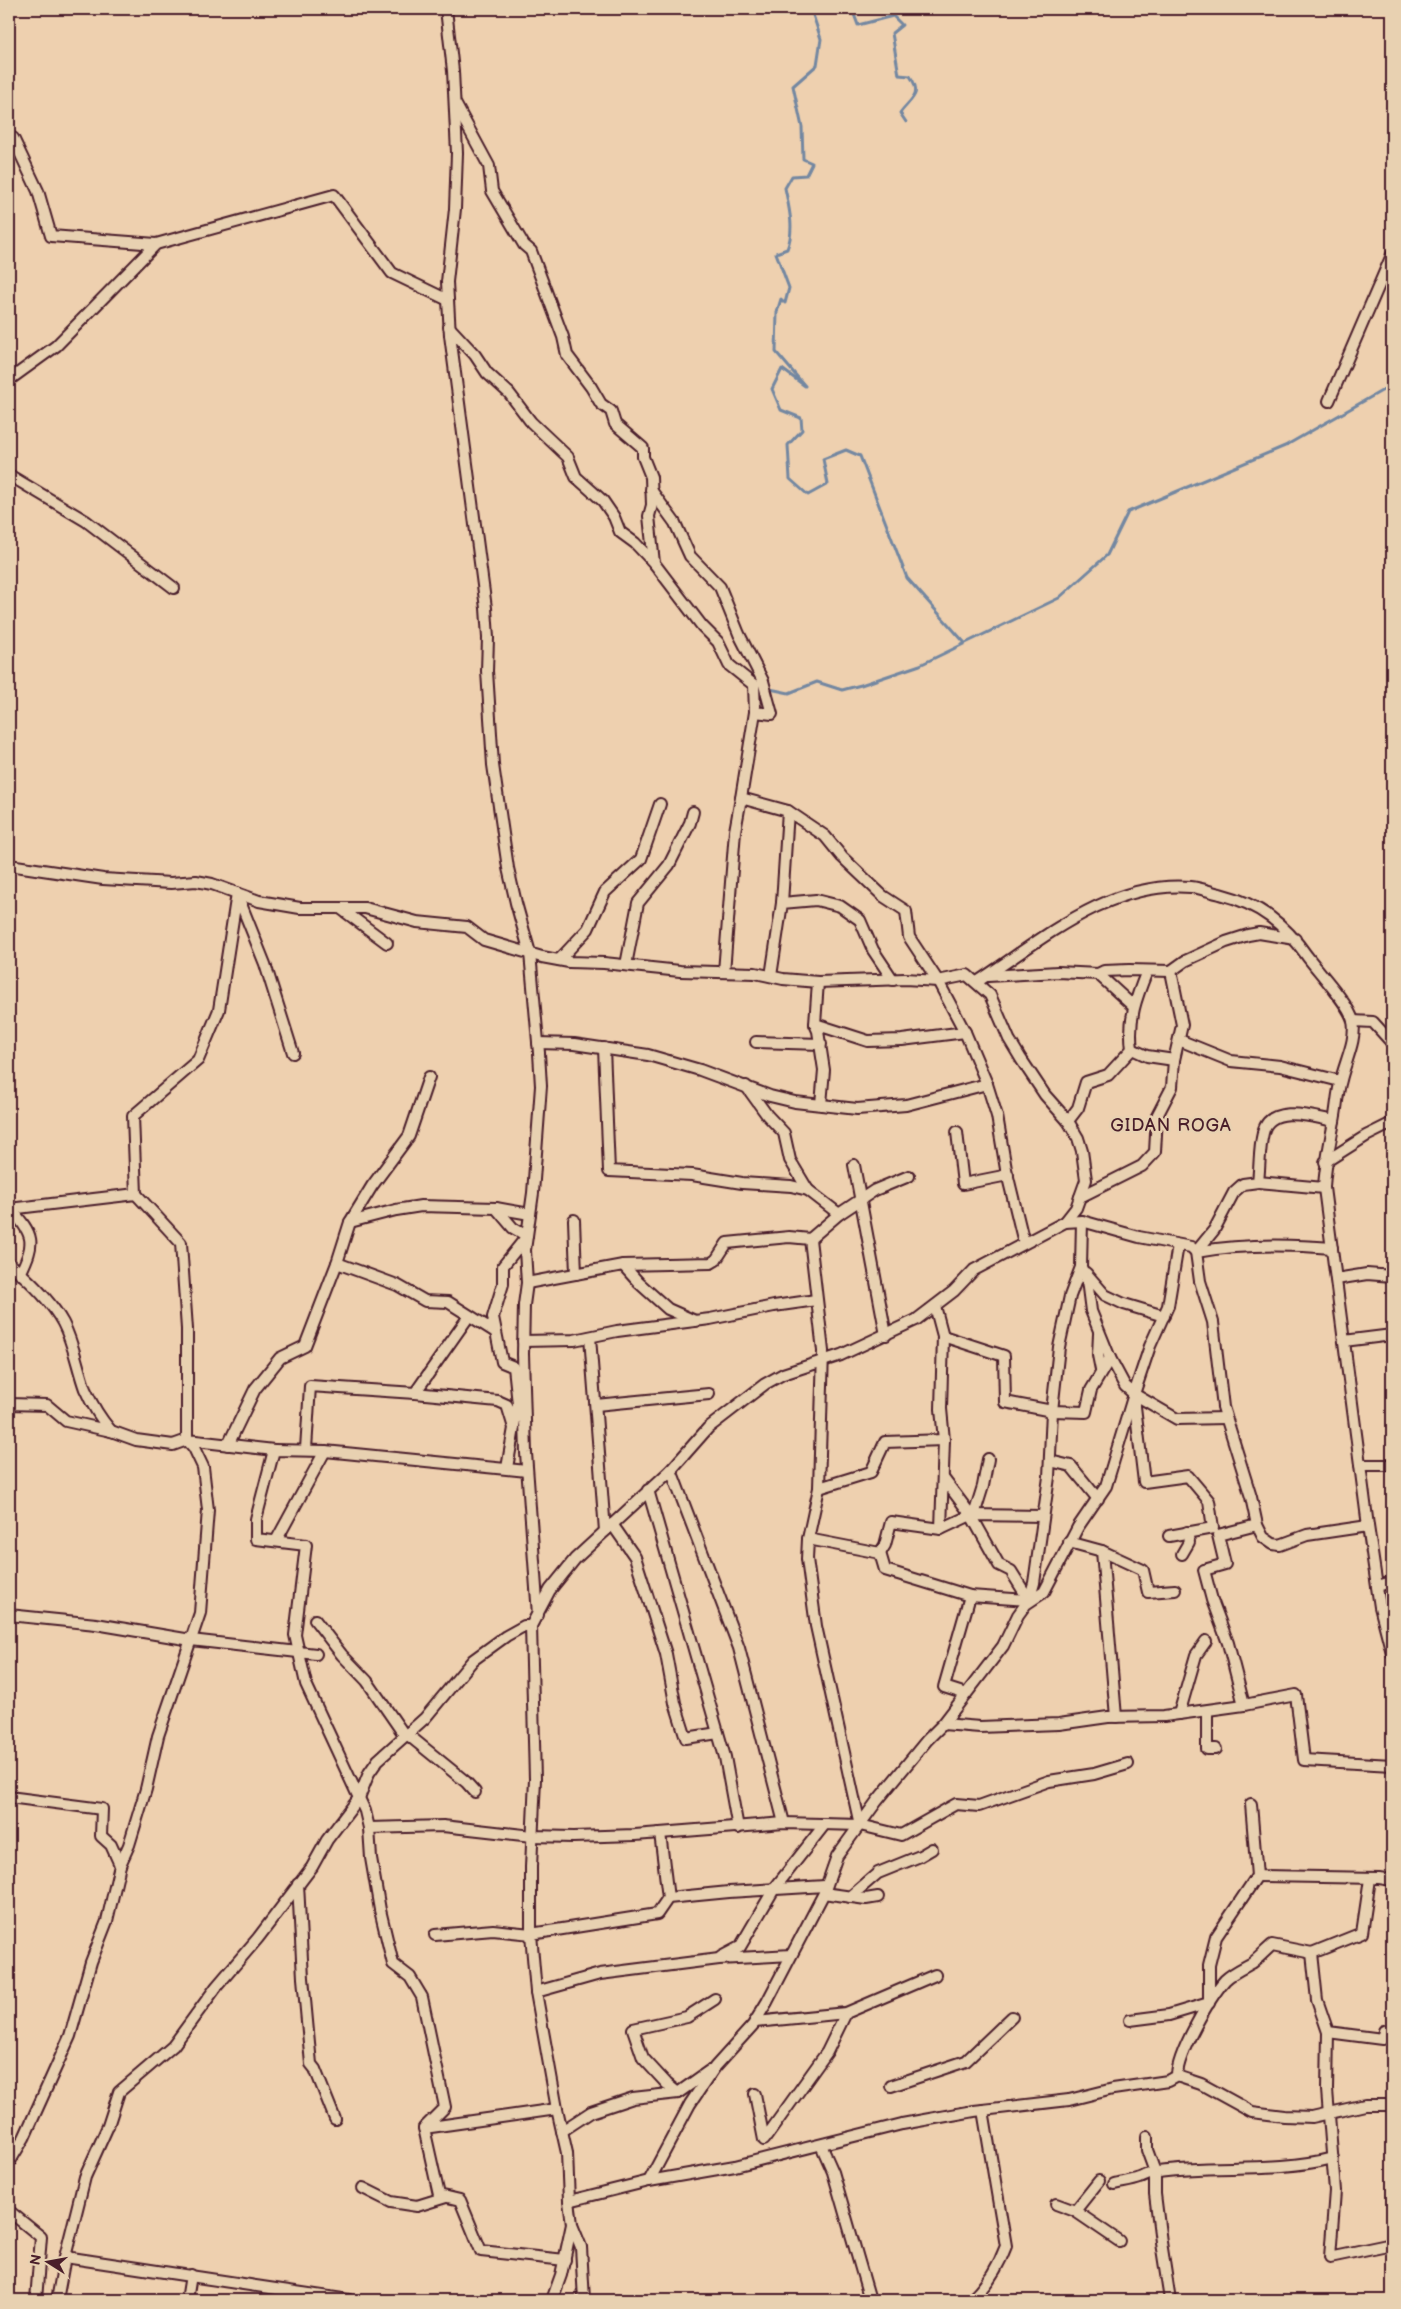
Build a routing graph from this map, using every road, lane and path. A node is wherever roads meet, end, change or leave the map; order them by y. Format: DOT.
graph roads {
  1 [pos="446,9"];
  2 [pos="454,102"];
  3 [pos="13,138"];
  4 [pos="156,244"];
  5 [pos="1392,255"];
  6 [pos="448,300"];
  7 [pos="449,327"];
  8 [pos="9,380"];
  9 [pos="1329,401"];
  10 [pos="9,475"];
  11 [pos="651,490"];
  12 [pos="654,564"];
  13 [pos="174,588"];
  14 [pos="755,712"];
  15 [pos="741,798"];
  16 [pos="660,804"];
  17 [pos="693,812"];
  18 [pos="788,812"];
  19 [pos="9,865"];
  20 [pos="237,894"];
  21 [pos="782,903"];
  22 [pos="340,908"];
  23 [pos="1296,939"];
  24 [pos="387,942"];
  25 [pos="530,953"];
  26 [pos="559,960"];
  27 [pos="626,965"];
  28 [pos="1147,971"];
  29 [pos="1171,971"];
  30 [pos="724,972"];
  31 [pos="1098,974"];
  32 [pos="771,976"];
  33 [pos="987,976"];
  34 [pos="893,980"];
  35 [pos="938,981"];
  36 [pos="818,982"];
  37 [pos="977,982"];
  38 [pos="1133,1006"];
  39 [pos="1353,1021"];
  40 [pos="814,1024"];
  41 [pos="964,1032"];
  42 [pos="1179,1040"];
  43 [pos="756,1042"];
  44 [pos="538,1043"];
  45 [pos="1392,1043"];
  46 [pos="821,1044"];
  47 [pos="604,1048"];
  48 [pos="1132,1049"];
  49 [pos="293,1053"];
  50 [pos="1174,1060"];
  51 [pos="430,1076"];
  52 [pos="1340,1080"];
  53 [pos="987,1084"];
  54 [pos="745,1085"];
  55 [pos="821,1104"];
  56 [pos="1068,1121"];
  57 [pos="1334,1121"];
  58 [pos="1392,1123"];
  59 [pos="956,1132"];
  60 [pos="1325,1162"];
  61 [pos="854,1165"];
  62 [pos="1008,1175"];
  63 [pos="909,1176"];
  64 [pos="1258,1182"];
  65 [pos="1324,1188"];
  66 [pos="808,1190"];
  67 [pos="136,1194"];
  68 [pos="1080,1197"];
  69 [pos="861,1200"];
  70 [pos="496,1208"];
  71 [pos="10,1209"];
  72 [pos="530,1214"];
  73 [pos="839,1214"];
  74 [pos="574,1220"];
  75 [pos="1082,1221"];
  76 [pos="350,1222"];
  77 [pos="1065,1222"];
  78 [pos="527,1236"];
  79 [pos="810,1239"];
  80 [pos="1024,1243"];
  81 [pos="1178,1245"];
  82 [pos="1332,1248"];
  83 [pos="1196,1252"];
  84 [pos="9,1263"];
  85 [pos="337,1263"];
  86 [pos="624,1265"];
  87 [pos="1081,1267"];
  88 [pos="20,1274"];
  89 [pos="576,1274"];
  90 [pos="1392,1276"];
  91 [pos="1336,1279"];
  92 [pos="527,1283"];
  93 [pos="816,1300"];
  94 [pos="935,1306"];
  95 [pos="469,1316"];
  96 [pos="1164,1316"];
  97 [pos="696,1321"];
  98 [pos="494,1331"];
  99 [pos="1098,1331"];
  100 [pos="886,1335"];
  101 [pos="1392,1335"];
  102 [pos="943,1336"];
  103 [pos="590,1337"];
  104 [pos="523,1341"];
  105 [pos="1344,1341"];
  106 [pos="1110,1358"];
  107 [pos="821,1363"];
  108 [pos="1101,1370"];
  109 [pos="416,1393"];
  110 [pos="709,1394"];
  111 [pos="1134,1394"];
  112 [pos="9,1404"];
  113 [pos="596,1406"];
  114 [pos="1052,1411"];
  115 [pos="1226,1418"];
  116 [pos="514,1428"];
  117 [pos="111,1431"];
  118 [pos="187,1440"];
  119 [pos="944,1440"];
  120 [pos="228,1446"];
  121 [pos="306,1449"];
  122 [pos="274,1450"];
  123 [pos="325,1451"];
  124 [pos="988,1458"];
  125 [pos="1050,1461"];
  126 [pos="1392,1464"];
  127 [pos="1360,1466"];
  128 [pos="507,1468"];
  129 [pos="671,1470"];
  130 [pos="527,1471"];
  131 [pos="943,1478"];
  132 [pos="819,1488"];
  133 [pos="648,1490"];
  134 [pos="1098,1499"];
  135 [pos="972,1515"];
  136 [pos="1043,1516"];
  137 [pos="1257,1525"];
  138 [pos="1368,1526"];
  139 [pos="609,1527"];
  140 [pos="941,1528"];
  141 [pos="1216,1531"];
  142 [pos="1187,1532"];
  143 [pos="1168,1536"];
  144 [pos="808,1539"];
  145 [pos="276,1541"];
  146 [pos="1069,1542"];
  147 [pos="1102,1551"];
  148 [pos="880,1553"];
  149 [pos="1182,1554"];
  150 [pos="1392,1582"];
  151 [pos="1377,1586"];
  152 [pos="1174,1590"];
  153 [pos="970,1596"];
  154 [pos="1029,1600"];
  155 [pos="9,1615"];
  156 [pos="538,1615"];
  157 [pos="315,1620"];
  158 [pos="531,1626"];
  159 [pos="191,1640"];
  160 [pos="1206,1641"];
  161 [pos="1390,1641"];
  162 [pos="1392,1653"];
  163 [pos="316,1654"];
  164 [pos="966,1694"];
  165 [pos="1244,1705"];
  166 [pos="1207,1711"];
  167 [pos="1179,1714"];
  168 [pos="1116,1717"];
  169 [pos="943,1724"];
  170 [pos="718,1733"];
  171 [pos="406,1735"];
  172 [pos="1216,1749"];
  173 [pos="1128,1764"];
  174 [pos="1392,1765"];
  175 [pos="475,1792"];
  176 [pos="9,1797"];
  177 [pos="359,1798"];
  178 [pos="1250,1804"];
  179 [pos="784,1823"];
  180 [pos="826,1824"];
  181 [pos="860,1825"];
  182 [pos="369,1828"];
  183 [pos="738,1828"];
  184 [pos="660,1833"];
  185 [pos="532,1836"];
  186 [pos="932,1849"];
  187 [pos="120,1865"];
  188 [pos="1257,1876"];
  189 [pos="1370,1879"];
  190 [pos="1392,1880"];
  191 [pos="298,1884"];
  192 [pos="774,1889"];
  193 [pos="824,1890"];
  194 [pos="850,1897"];
  195 [pos="878,1897"];
  196 [pos="668,1898"];
  197 [pos="531,1934"];
  198 [pos="435,1936"];
  199 [pos="1312,1953"];
  200 [pos="791,1955"];
  201 [pos="719,1959"];
  202 [pos="935,1975"];
  203 [pos="536,1992"];
  204 [pos="714,1999"];
  205 [pos="1209,2003"];
  206 [pos="846,2013"];
  207 [pos="1012,2017"];
  208 [pos="1130,2020"];
  209 [pos="755,2022"];
  210 [pos="1392,2030"];
  211 [pos="1328,2032"];
  212 [pos="715,2067"];
  213 [pos="1177,2076"];
  214 [pos="891,2086"];
  215 [pos="678,2092"];
  216 [pos="756,2094"];
  217 [pos="1392,2105"];
  218 [pos="556,2109"];
  219 [pos="983,2110"];
  220 [pos="1329,2114"];
  221 [pos="335,2119"];
  222 [pos="424,2128"];
  223 [pos="562,2131"];
  224 [pos="1147,2137"];
  225 [pos="821,2145"];
  226 [pos="1333,2158"];
  227 [pos="9,2163"];
  228 [pos="1155,2172"];
  229 [pos="648,2181"];
  230 [pos="1099,2181"];
  231 [pos="1114,2184"];
  232 [pos="363,2188"];
  233 [pos="447,2197"];
  234 [pos="569,2201"];
  235 [pos="1056,2204"];
  236 [pos="9,2211"];
  237 [pos="1075,2211"];
  238 [pos="572,2224"];
  239 [pos="1119,2241"];
  240 [pos="1392,2244"];
  241 [pos="65,2257"];
  242 [pos="565,2260"];
  243 [pos="191,2275"];
  244 [pos="36,2300"];
  245 [pos="57,2300"];
  246 [pos="187,2300"];
  247 [pos="350,2300"];
  248 [pos="552,2300"];
  249 [pos="584,2300"];
  250 [pos="870,2300"];
  251 [pos="971,2300"];
  252 [pos="1170,2300"];
  1 -- 2 [label="street"];
  2 -- 6 [label="street"];
  2 -- 11 [label="street"];
  3 -- 4 [label="street"];
  4 -- 6 [label="street"];
  4 -- 8 [label="street"];
  5 -- 9 [label="street"];
  6 -- 7 [label="street"];
  7 -- 12 [label="street"];
  7 -- 25 [label="street"];
  10 -- 13 [label="street"];
  11 -- 12 [label="street"];
  11 -- 14 [label="street"];
  12 -- 14 [label="street"];
  14 -- 15 [label="street"];
  15 -- 18 [label="street"];
  15 -- 30 [label="street"];
  16 -- 26 [label="street"];
  17 -- 27 [label="street"];
  18 -- 21 [label="street"];
  18 -- 35 [label="street"];
  19 -- 20 [label="street"];
  20 -- 22 [label="street"];
  20 -- 49 [label="street"];
  20 -- 67 [label="street"];
  21 -- 32 [label="street"];
  21 -- 34 [label="street"];
  22 -- 24 [label="street"];
  22 -- 25 [label="street"];
  23 -- 29 [label="street"];
  23 -- 33 [label="street"];
  23 -- 39 [label="street"];
  25 -- 26 [label="street"];
  25 -- 44 [label="street"];
  26 -- 27 [label="street"];
  27 -- 30 [label="street"];
  28 -- 29 [label="street"];
  28 -- 31 [label="street"];
  28 -- 38 [label="street"];
  29 -- 42 [label="street"];
  30 -- 32 [label="street"];
  31 -- 33 [label="street"];
  31 -- 38 [label="street"];
  32 -- 36 [label="street"];
  33 -- 37 [label="street"];
  34 -- 35 [label="street"];
  34 -- 36 [label="street"];
  35 -- 37 [label="street"];
  35 -- 41 [label="street"];
  36 -- 40 [label="street"];
  37 -- 56 [label="street"];
  38 -- 48 [label="street"];
  39 -- 45 [label="street"];
  39 -- 52 [label="street"];
  40 -- 41 [label="street"];
  40 -- 46 [label="street"];
  41 -- 53 [label="street"];
  42 -- 50 [label="street"];
  42 -- 52 [label="street"];
  43 -- 46 [label="street"];
  44 -- 47 [label="street"];
  44 -- 72 [label="street"];
  46 -- 55 [label="street"];
  47 -- 54 [label="street"];
  47 -- 66 [label="street"];
  48 -- 50 [label="street"];
  48 -- 56 [label="street"];
  50 -- 68 [label="street"];
  51 -- 76 [label="street"];
  52 -- 57 [label="street"];
  53 -- 55 [label="street"];
  53 -- 62 [label="street"];
  54 -- 55 [label="street"];
  54 -- 66 [label="street"];
  56 -- 68 [label="street"];
  57 -- 60 [label="street"];
  57 -- 64 [label="street"];
  58 -- 60 [label="street"];
  59 -- 62 [label="street"];
  60 -- 65 [label="street"];
  61 -- 69 [label="street"];
  62 -- 80 [label="street"];
  63 -- 69 [label="street"];
  64 -- 65 [label="street"];
  64 -- 83 [label="street"];
  65 -- 82 [label="street"];
  66 -- 73 [label="street"];
  67 -- 71 [label="street"];
  67 -- 118 [label="street"];
  68 -- 77 [label="street"];
  69 -- 73 [label="street"];
  69 -- 100 [label="street"];
  70 -- 72 [label="street"];
  70 -- 76 [label="street"];
  70 -- 78 [label="street"];
  71 -- 88 [label="street"];
  72 -- 78 [label="street"];
  73 -- 79 [label="street"];
  74 -- 89 [label="street"];
  75 -- 77 [label="street"];
  75 -- 81 [label="street"];
  75 -- 87 [label="street"];
  76 -- 85 [label="street"];
  77 -- 80 [label="street"];
  78 -- 92 [label="street"];
  78 -- 98 [label="street"];
  79 -- 86 [label="street"];
  79 -- 93 [label="street"];
  80 -- 94 [label="street"];
  81 -- 83 [label="street"];
  81 -- 96 [label="street"];
  82 -- 83 [label="street"];
  82 -- 91 [label="street"];
  83 -- 115 [label="street"];
  84 -- 88 [label="street"];
  85 -- 95 [label="street"];
  85 -- 120 [label="street"];
  86 -- 89 [label="street"];
  86 -- 97 [label="street"];
  87 -- 96 [label="street"];
  87 -- 99 [label="street"];
  87 -- 114 [label="street"];
  88 -- 117 [label="street"];
  89 -- 92 [label="street"];
  90 -- 91 [label="street"];
  91 -- 105 [label="street"];
  92 -- 104 [label="street"];
  93 -- 97 [label="street"];
  93 -- 107 [label="street"];
  94 -- 100 [label="street"];
  94 -- 102 [label="street"];
  95 -- 98 [label="street"];
  95 -- 109 [label="street"];
  96 -- 111 [label="street"];
  97 -- 103 [label="street"];
  98 -- 116 [label="street"];
  99 -- 106 [label="street"];
  99 -- 108 [label="street"];
  100 -- 107 [label="street"];
  101 -- 105 [label="street"];
  102 -- 114 [label="street"];
  102 -- 119 [label="street"];
  103 -- 104 [label="street"];
  103 -- 113 [label="street"];
  104 -- 130 [label="street"];
  105 -- 127 [label="street"];
  106 -- 108 [label="street"];
  106 -- 111 [label="street"];
  107 -- 129 [label="street"];
  107 -- 132 [label="street"];
  108 -- 114 [label="street"];
  109 -- 116 [label="street"];
  109 -- 121 [label="street"];
  110 -- 113 [label="street"];
  111 -- 115 [label="street"];
  111 -- 134 [label="street"];
  111 -- 141 [label="street"];
  112 -- 117 [label="street"];
  113 -- 139 [label="street"];
  114 -- 125 [label="street"];
  115 -- 137 [label="street"];
  116 -- 128 [label="street"];
  117 -- 118 [label="street"];
  118 -- 120 [label="street"];
  118 -- 159 [label="street"];
  119 -- 131 [label="street"];
  119 -- 132 [label="street"];
  120 -- 122 [label="street"];
  121 -- 122 [label="street"];
  121 -- 123 [label="street"];
  122 -- 145 [label="street"];
  123 -- 128 [label="street"];
  123 -- 145 [label="street"];
  124 -- 135 [label="street"];
  125 -- 134 [label="street"];
  125 -- 136 [label="street"];
  126 -- 127 [label="street"];
  127 -- 138 [label="street"];
  128 -- 130 [label="street"];
  129 -- 133 [label="street"];
  129 -- 179 [label="street"];
  130 -- 156 [label="street"];
  131 -- 135 [label="street"];
  131 -- 140 [label="street"];
  132 -- 144 [label="street"];
  133 -- 139 [label="street"];
  133 -- 170 [label="street"];
  134 -- 146 [label="street"];
  135 -- 136 [label="street"];
  135 -- 140 [label="street"];
  135 -- 154 [label="street"];
  136 -- 154 [label="street"];
  137 -- 138 [label="street"];
  137 -- 141 [label="street"];
  138 -- 151 [label="street"];
  139 -- 156 [label="street"];
  139 -- 170 [label="street"];
  140 -- 148 [label="street"];
  141 -- 142 [label="street"];
  141 -- 165 [label="street"];
  142 -- 143 [label="street"];
  142 -- 149 [label="street"];
  144 -- 148 [label="street"];
  144 -- 181 [label="street"];
  145 -- 177 [label="street"];
  146 -- 147 [label="street"];
  146 -- 154 [label="street"];
  147 -- 152 [label="street"];
  147 -- 168 [label="street"];
  148 -- 153 [label="street"];
  150 -- 151 [label="street"];
  151 -- 161 [label="street"];
  153 -- 154 [label="street"];
  153 -- 164 [label="street"];
  154 -- 164 [label="street"];
  155 -- 159 [label="street"];
  156 -- 158 [label="street"];
  157 -- 171 [label="street"];
  158 -- 171 [label="street"];
  158 -- 185 [label="street"];
  159 -- 163 [label="street"];
  159 -- 187 [label="street"];
  160 -- 167 [label="street"];
  161 -- 162 [label="street"];
  164 -- 169 [label="street"];
  165 -- 166 [label="street"];
  165 -- 174 [label="street"];
  166 -- 167 [label="street"];
  166 -- 172 [label="street"];
  167 -- 168 [label="street"];
  168 -- 169 [label="street"];
  169 -- 181 [label="street"];
  170 -- 183 [label="street"];
  171 -- 175 [label="street"];
  171 -- 177 [label="street"];
  173 -- 181 [label="street"];
  176 -- 187 [label="street"];
  177 -- 182 [label="street"];
  177 -- 191 [label="street"];
  178 -- 188 [label="street"];
  179 -- 180 [label="street"];
  179 -- 183 [label="street"];
  180 -- 181 [label="street"];
  180 -- 192 [label="street"];
  181 -- 193 [label="street"];
  182 -- 185 [label="street"];
  182 -- 222 [label="street"];
  183 -- 184 [label="street"];
  184 -- 185 [label="street"];
  184 -- 196 [label="street"];
  185 -- 197 [label="street"];
  186 -- 194 [label="street"];
  187 -- 227 [label="street"];
  188 -- 189 [label="street"];
  188 -- 205 [label="street"];
  189 -- 190 [label="street"];
  189 -- 199 [label="street"];
  191 -- 221 [label="street"];
  191 -- 241 [label="street"];
  192 -- 193 [label="street"];
  192 -- 196 [label="street"];
  192 -- 201 [label="street"];
  193 -- 194 [label="street"];
  193 -- 200 [label="street"];
  194 -- 195 [label="street"];
  196 -- 197 [label="street"];
  197 -- 198 [label="street"];
  197 -- 203 [label="street"];
  199 -- 205 [label="street"];
  199 -- 211 [label="street"];
  200 -- 201 [label="street"];
  200 -- 209 [label="street"];
  201 -- 203 [label="street"];
  202 -- 206 [label="street"];
  203 -- 218 [label="street"];
  204 -- 215 [label="street"];
  205 -- 208 [label="street"];
  205 -- 213 [label="street"];
  206 -- 209 [label="street"];
  206 -- 216 [label="street"];
  207 -- 214 [label="street"];
  209 -- 212 [label="street"];
  210 -- 211 [label="street"];
  211 -- 220 [label="street"];
  212 -- 215 [label="street"];
  212 -- 229 [label="street"];
  213 -- 219 [label="street"];
  213 -- 220 [label="street"];
  215 -- 223 [label="street"];
  217 -- 220 [label="street"];
  218 -- 222 [label="street"];
  218 -- 223 [label="street"];
  219 -- 225 [label="street"];
  219 -- 251 [label="street"];
  220 -- 226 [label="street"];
  222 -- 233 [label="street"];
  223 -- 234 [label="street"];
  224 -- 228 [label="street"];
  225 -- 229 [label="street"];
  225 -- 250 [label="street"];
  226 -- 228 [label="street"];
  226 -- 240 [label="street"];
  228 -- 231 [label="street"];
  228 -- 252 [label="street"];
  229 -- 234 [label="street"];
  230 -- 237 [label="street"];
  232 -- 233 [label="street"];
  233 -- 242 [label="street"];
  234 -- 238 [label="street"];
  235 -- 237 [label="street"];
  236 -- 244 [label="street"];
  237 -- 239 [label="street"];
  238 -- 242 [label="street"];
  238 -- 249 [label="street"];
  241 -- 243 [label="street"];
  241 -- 245 [label="street"];
  242 -- 248 [label="street"];
  243 -- 246 [label="street"];
  243 -- 247 [label="street"];
}
